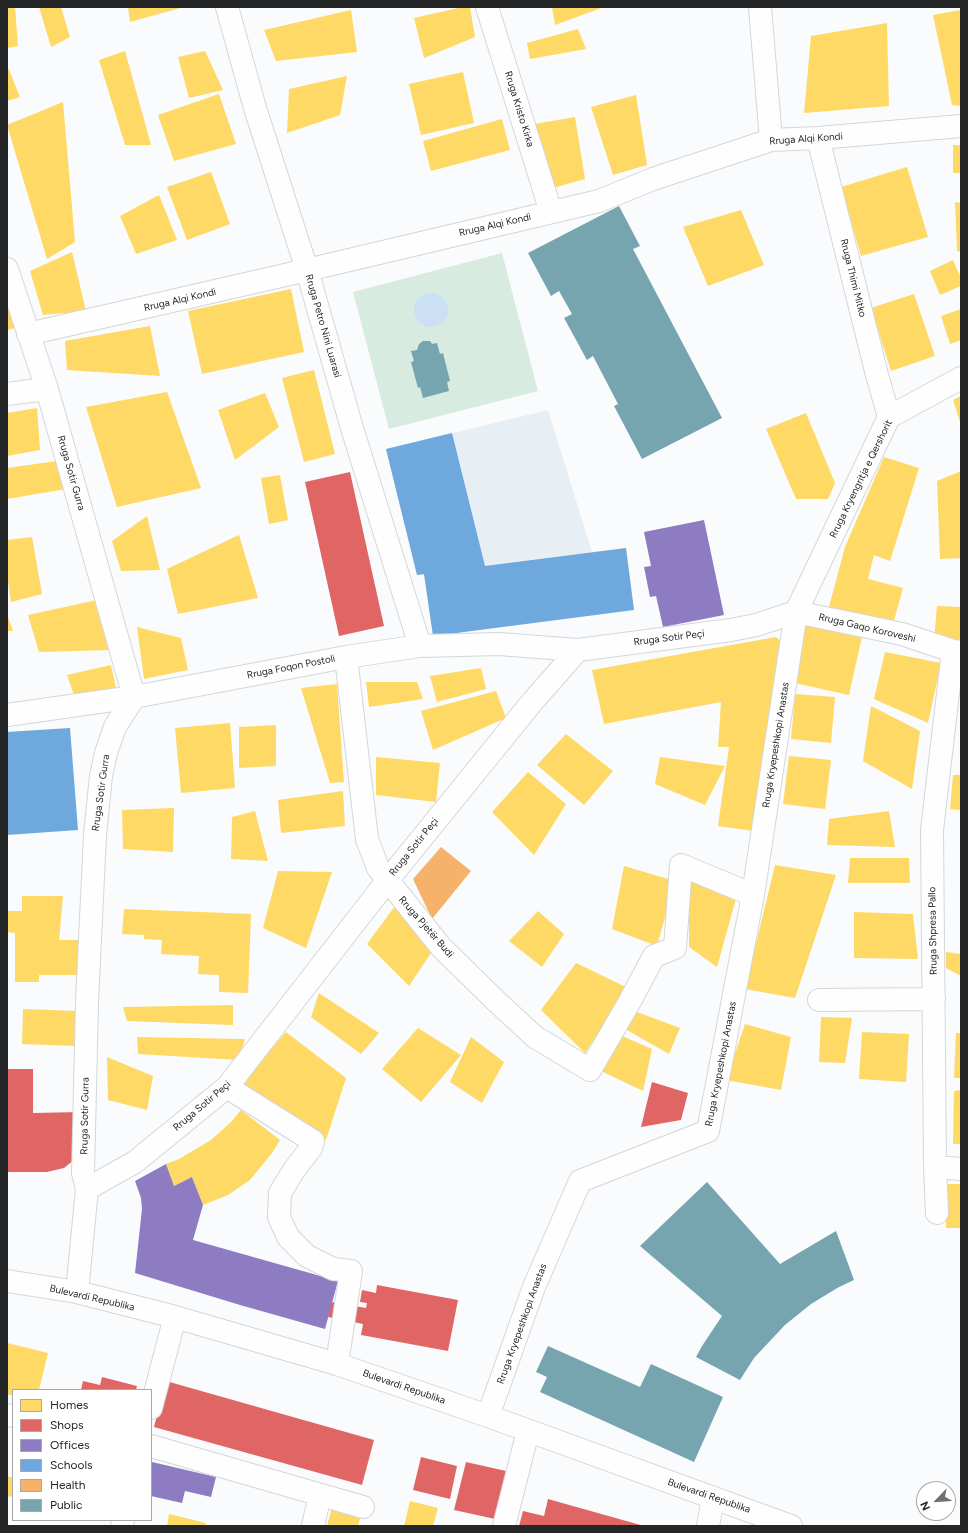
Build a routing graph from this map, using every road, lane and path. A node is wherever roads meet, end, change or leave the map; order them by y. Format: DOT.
graph roads {
  1 [pos="227,7"];
  2 [pos="487,7"];
  3 [pos="760,7"];
  4 [pos="961,126"];
  5 [pos="818,138"];
  6 [pos="771,140"];
  7 [pos="551,212"];
  8 [pos="7,269"];
  9 [pos="307,270"];
  10 [pos="28,334"];
  11 [pos="961,378"];
  12 [pos="47,389"];
  13 [pos="7,394"];
  14 [pos="889,417"];
  15 [pos="796,612"];
  16 [pos="420,646"];
  17 [pos="578,650"];
  18 [pos="957,651"];
  19 [pos="346,657"];
  20 [pos="134,697"];
  21 [pos="7,715"];
  22 [pos="387,881"];
  23 [pos="753,895"];
  24 [pos="819,1000"];
  25 [pos="934,1000"];
  26 [pos="227,1087"];
  27 [pos="935,1167"];
  28 [pos="961,1169"];
  29 [pos="87,1189"];
  30 [pos="937,1213"];
  31 [pos="7,1281"];
  32 [pos="77,1292"];
  33 [pos="175,1318"];
  34 [pos="337,1364"];
  35 [pos="152,1404"];
  36 [pos="488,1416"];
  37 [pos="528,1430"];
  38 [pos="152,1446"];
  39 [pos="320,1495"];
  40 [pos="713,1498"];
  41 [pos="363,1507"];
  42 [pos="313,1526"];
  43 [pos="504,1526"];
  44 [pos="708,1526"];
  45 [pos="791,1526"];
  1 -- 9 [label="street, Rruga Petro Nini Luarasi"];
  2 -- 7 [label="street, Rruga Kristo Kirka"];
  3 -- 6 [label="street"];
  4 -- 5 [label="street, Rruga Alqi Kondi"];
  5 -- 6 [label="street, Rruga Alqi Kondi"];
  5 -- 14 [label="street, Rruga Thimi Mitko"];
  6 -- 7 [label="street, Rruga Alqi Kondi"];
  7 -- 9 [label="street, Rruga Alqi Kondi"];
  8 -- 10 [label="street, Rruga Sotir Gurra"];
  9 -- 10 [label="street, Rruga Alqi Kondi"];
  9 -- 16 [label="street, Rruga Petro Nini Luarasi"];
  10 -- 12 [label="street, Rruga Sotir Gurra"];
  11 -- 14 [label="street, Rruga Kryengritja e Qershorit"];
  12 -- 13 [label="street"];
  12 -- 20 [label="street, Rruga Sotir Gurra"];
  14 -- 15 [label="street, Rruga Kryengritja e Qershorit"];
  15 -- 17 [label="street, Rruga Sotir Peçi"];
  15 -- 18 [label="street, Rruga Gaqo Koroveshi"];
  15 -- 23 [label="street, Rruga Kryepeshkopi Anastas"];
  16 -- 17 [label="street, Rruga Foqon Postoli"];
  16 -- 19 [label="street, Rruga Foqon Postoli"];
  17 -- 22 [label="street, Rruga Sotir Peçi"];
  18 -- 25 [label="street, Rruga Shpresa Pallo"];
  19 -- 20 [label="street, Rruga Foqon Postoli"];
  19 -- 22 [label="street, Rruga Pjetër Budi"];
  20 -- 21 [label="street, Rruga Foqon Postoli"];
  20 -- 29 [label="street, Rruga Sotir Gurra"];
  22 -- 23 [label="street, Rruga Pjetër Budi"];
  22 -- 26 [label="street, Rruga Sotir Peçi"];
  23 -- 36 [label="street, Rruga Kryepeshkopi Anastas"];
  24 -- 25 [label="street"];
  25 -- 27 [label="street, Rruga Shpresa Pallo"];
  26 -- 29 [label="street, Rruga Sotir Peçi"];
  26 -- 34 [label="street"];
  27 -- 28 [label="street"];
  27 -- 30 [label="street, Rruga Shpresa Pallo"];
  29 -- 32 [label="street, Rruga Sotir Gurra"];
  31 -- 32 [label="street, Bulevardi Republika"];
  32 -- 33 [label="street, Bulevardi Republika"];
  33 -- 34 [label="street, Bulevardi Republika"];
  33 -- 35 [label="street"];
  34 -- 36 [label="street, Bulevardi Republika"];
  36 -- 37 [label="street, Bulevardi Republika"];
  37 -- 40 [label="street, Bulevardi Republika"];
  37 -- 43 [label="street"];
  38 -- 39 [label="street"];
  39 -- 41 [label="street"];
  39 -- 42 [label="street"];
  40 -- 44 [label="street"];
  40 -- 45 [label="street, Bulevardi Republika"];
}
